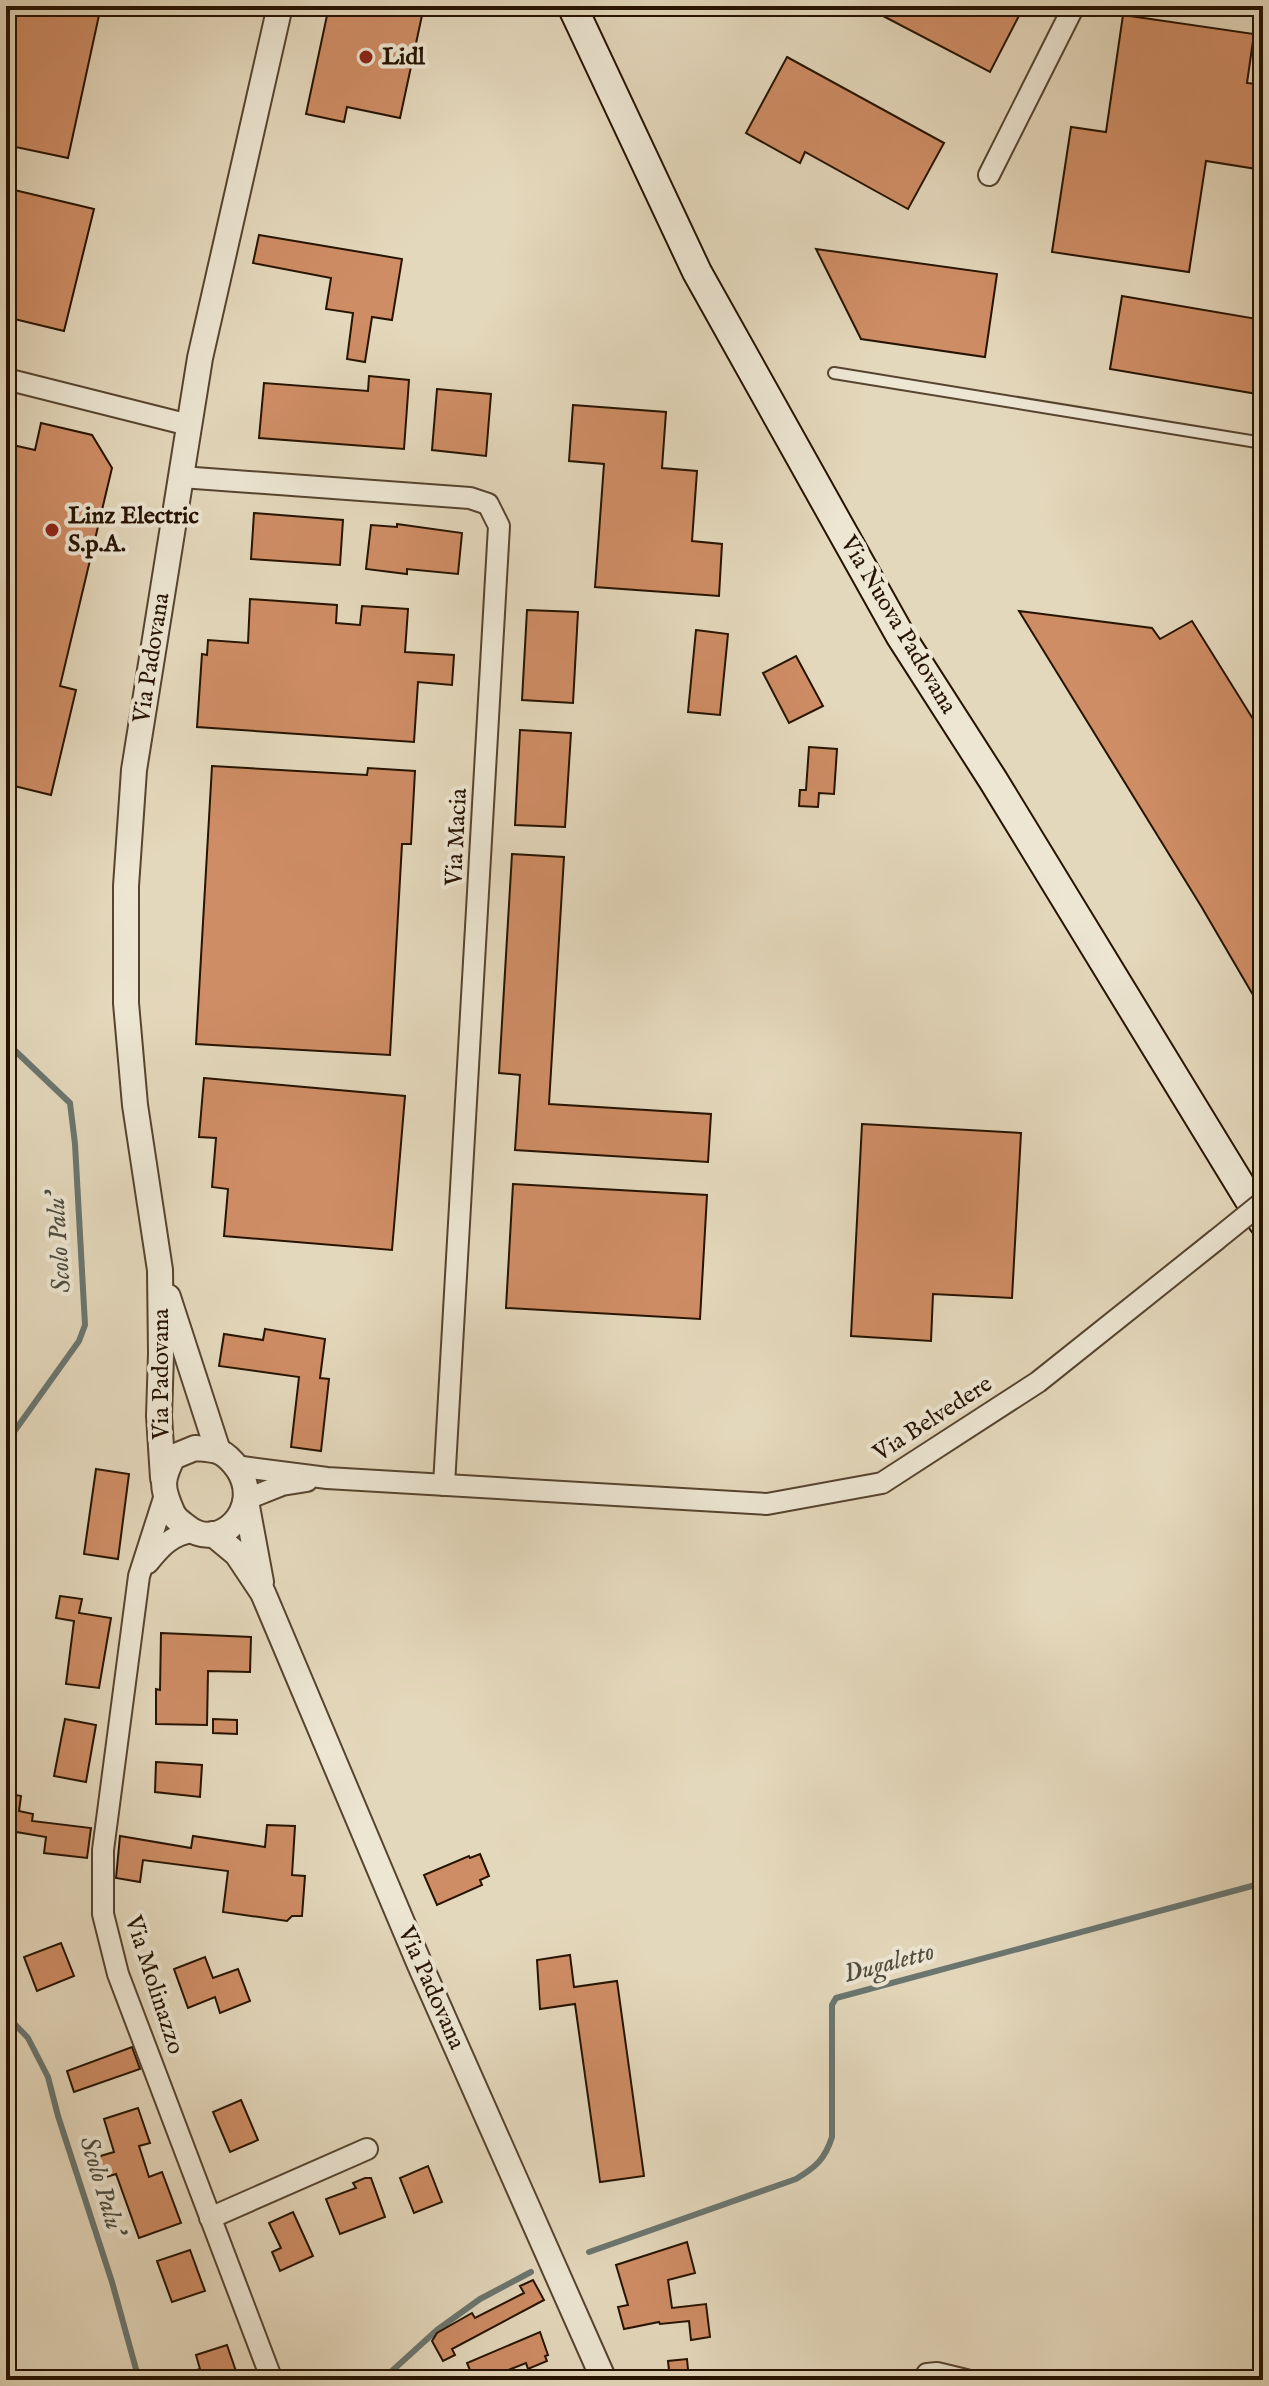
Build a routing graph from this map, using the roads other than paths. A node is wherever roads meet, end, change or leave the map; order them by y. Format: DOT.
graph roads {
  1 [pos="280,6"];
  2 [pos="572,6"];
  3 [pos="1074,6"];
  4 [pos="989,175"];
  5 [pos="834,373"];
  6 [pos="6,379"];
  7 [pos="189,425"];
  8 [pos="1263,443"];
  9 [pos="181,477"];
  10 [pos="1263,1202"];
  11 [pos="1263,1222"];
  12 [pos="160,1270"];
  13 [pos="227,1459"];
  14 [pos="327,1478"];
  15 [pos="444,1485"];
  16 [pos="164,1486"];
  17 [pos="247,1500"];
  18 [pos="203,1533"];
  19 [pos="139,1576"];
  20 [pos="263,1593"];
  21 [pos="367,2149"];
  22 [pos="210,2218"];
  23 [pos="272,2380"];
  24 [pos="604,2380"];
  25 [pos="923,2380"];
  26 [pos="966,2380"];
  1 -- 7 [label="street, Via Padovana"];
  2 -- 11 [label="main road, Via Nuova Padovana"];
  3 -- 4 [label="street"];
  5 -- 8 [label="lane"];
  6 -- 7 [label="street"];
  7 -- 9 [label="street, Via Padovana"];
  9 -- 12 [label="street, Via Padovana"];
  9 -- 15 [label="street, Via Macia"];
  10 -- 15 [label="street, Via Belvedere, bridge"];
  12 -- 13 [label="street, Via Padovana"];
  12 -- 16 [label="street, Via Padovana"];
  13 -- 14 [label="street, Via Belvedere"];
  13 -- 16 [label="street, Via Padovana"];
  13 -- 17 [label="street, Via Padovana"];
  14 -- 15 [label="street, Via Belvedere"];
  14 -- 17 [label="street, Via Belvedere"];
  16 -- 18 [label="street, Via Padovana"];
  16 -- 19 [label="street, Via Molinazzo"];
  17 -- 18 [label="street"];
  17 -- 20 [label="street, Via Padovana"];
  18 -- 19 [label="street"];
  18 -- 20 [label="street, Via Padovana"];
  19 -- 22 [label="street, Via Molinazzo"];
  20 -- 24 [label="street, Via Padovana"];
  21 -- 22 [label="street"];
  22 -- 23 [label="street, Via Molinazzo"];
  25 -- 26 [label="street"];
}
